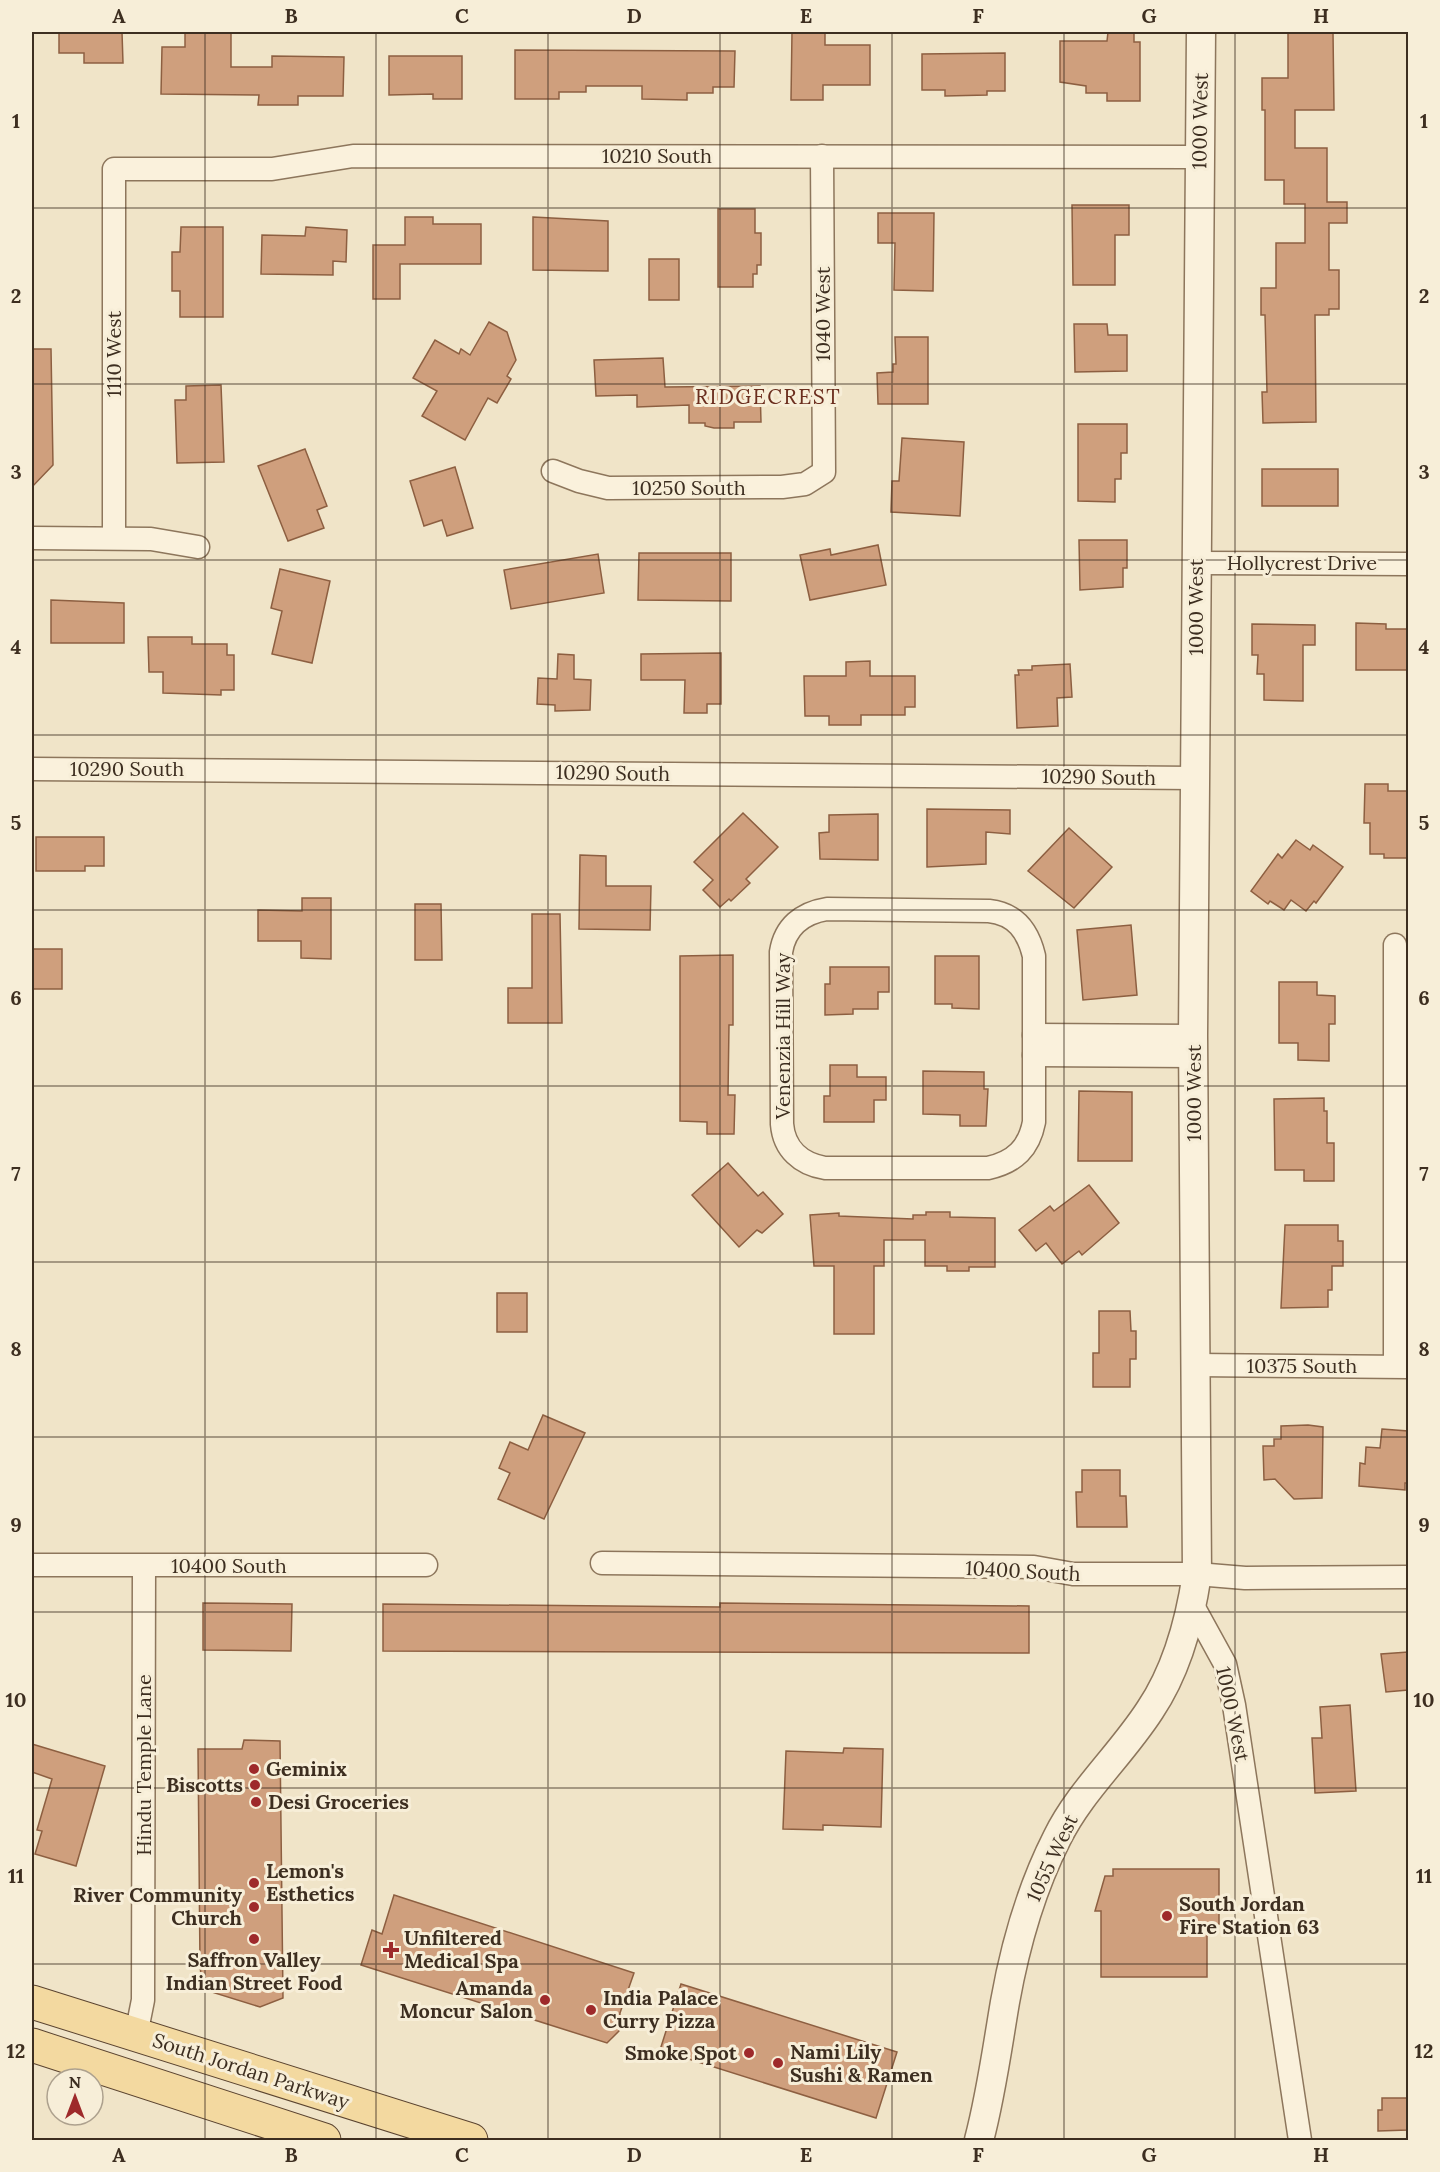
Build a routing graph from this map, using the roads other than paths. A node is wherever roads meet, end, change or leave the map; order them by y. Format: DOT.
graph roads {
  1 [pos="1201,32"];
  2 [pos="822,156"];
  3 [pos="1200,157"];
  4 [pos="114,169"];
  5 [pos="553,471"];
  6 [pos="824,472"];
  7 [pos="32,538"];
  8 [pos="114,538"];
  9 [pos="198,547"];
  10 [pos="1196,563"];
  11 [pos="1408,564"];
  12 [pos="32,769"];
  13 [pos="1195,778"];
  14 [pos="1395,945"];
  15 [pos="1034,1045"];
  16 [pos="1193,1046"];
  17 [pos="1196,1365"];
  18 [pos="1402,1367"];
  19 [pos="602,1563"];
  20 [pos="32,1565"];
  21 [pos="426,1565"];
  22 [pos="144,1567"];
  23 [pos="1197,1574"];
  24 [pos="1408,1577"];
  25 [pos="1192,1604"];
  26 [pos="32,2002"];
  27 [pos="136,2035"];
  28 [pos="32,2045"];
  29 [pos="396,2129"];
  30 [pos="324,2140"];
  31 [pos="471,2140"];
  32 [pos="979,2140"];
  33 [pos="1300,2140"];
  1 -- 3 [label="street, 1000 West"];
  2 -- 3 [label="street, 10210 South"];
  2 -- 4 [label="street, 10210 South"];
  2 -- 6 [label="street, 1040 West"];
  3 -- 10 [label="street, 1000 West"];
  4 -- 8 [label="street, 1110 West"];
  5 -- 6 [label="street, 10250 South"];
  7 -- 8 [label="street"];
  8 -- 9 [label="street"];
  10 -- 11 [label="street, Hollycrest Drive"];
  10 -- 13 [label="street, 1000 West"];
  12 -- 13 [label="street, 10290 South"];
  13 -- 16 [label="street, 1000 West"];
  14 -- 18 [label="street"];
  15 -- 15 [label="street, Venenzia Hill Way"];
  15 -- 16 [label="street"];
  16 -- 17 [label="street, 1000 West"];
  17 -- 18 [label="street, 10375 South"];
  17 -- 23 [label="street, 1000 West"];
  19 -- 23 [label="street, 10400 South"];
  20 -- 22 [label="street, 10400 South"];
  21 -- 22 [label="street, 10400 South"];
  22 -- 27 [label="street, Hindu Temple Lane"];
  23 -- 24 [label="street, 10400 South"];
  23 -- 25 [label="street, 1000 West"];
  25 -- 32 [label="street, 1055 West"];
  25 -- 33 [label="street, 1000 West"];
  26 -- 27 [label="main road, South Jordan Parkway"];
  27 -- 29 [label="main road, South Jordan Parkway"];
  28 -- 30 [label="main road"];
  29 -- 31 [label="main road, South Jordan Parkway"];
}
